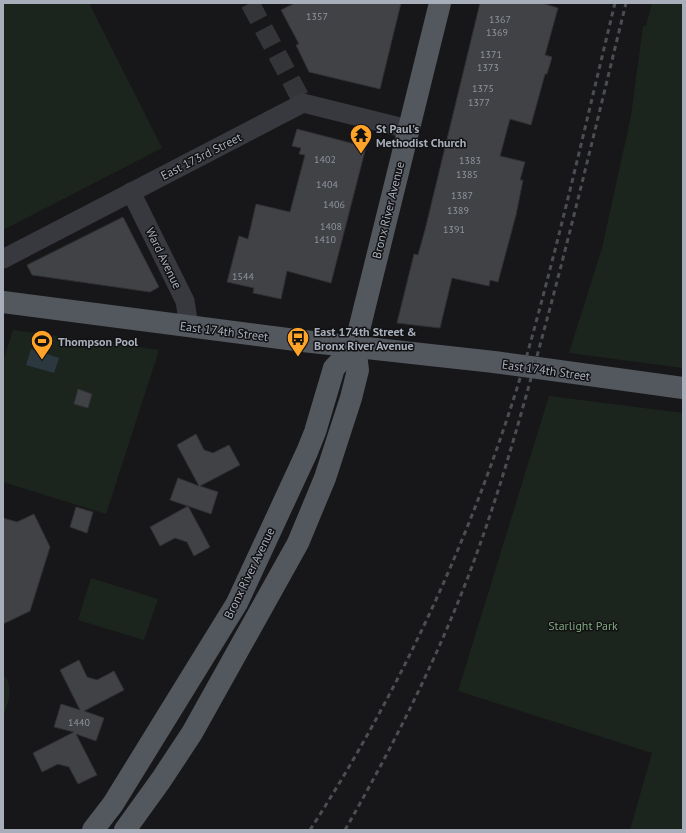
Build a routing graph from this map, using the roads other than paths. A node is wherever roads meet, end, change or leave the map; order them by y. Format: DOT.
graph roads {
  1 [pos="440,3"];
  2 [pos="408,129"];
  3 [pos="132,192"];
  4 [pos="3,259"];
  5 [pos="3,302"];
  6 [pos="189,326"];
  7 [pos="354,346"];
  8 [pos="683,388"];
  9 [pos="93,830"];
  10 [pos="125,830"];
  1 -- 2 [label="main road, Bronx River Avenue"];
  2 -- 3 [label="street, East 173rd Street"];
  2 -- 7 [label="main road, Bronx River Avenue"];
  3 -- 4 [label="street, East 173rd Street"];
  3 -- 6 [label="street, Ward Avenue"];
  5 -- 6 [label="main road, East 174th Street"];
  6 -- 7 [label="main road, East 174th Street"];
  7 -- 8 [label="main road, East 174th Street"];
  7 -- 9 [label="main road, Bronx River Avenue"];
  7 -- 10 [label="main road, Bronx River Avenue"];
}
